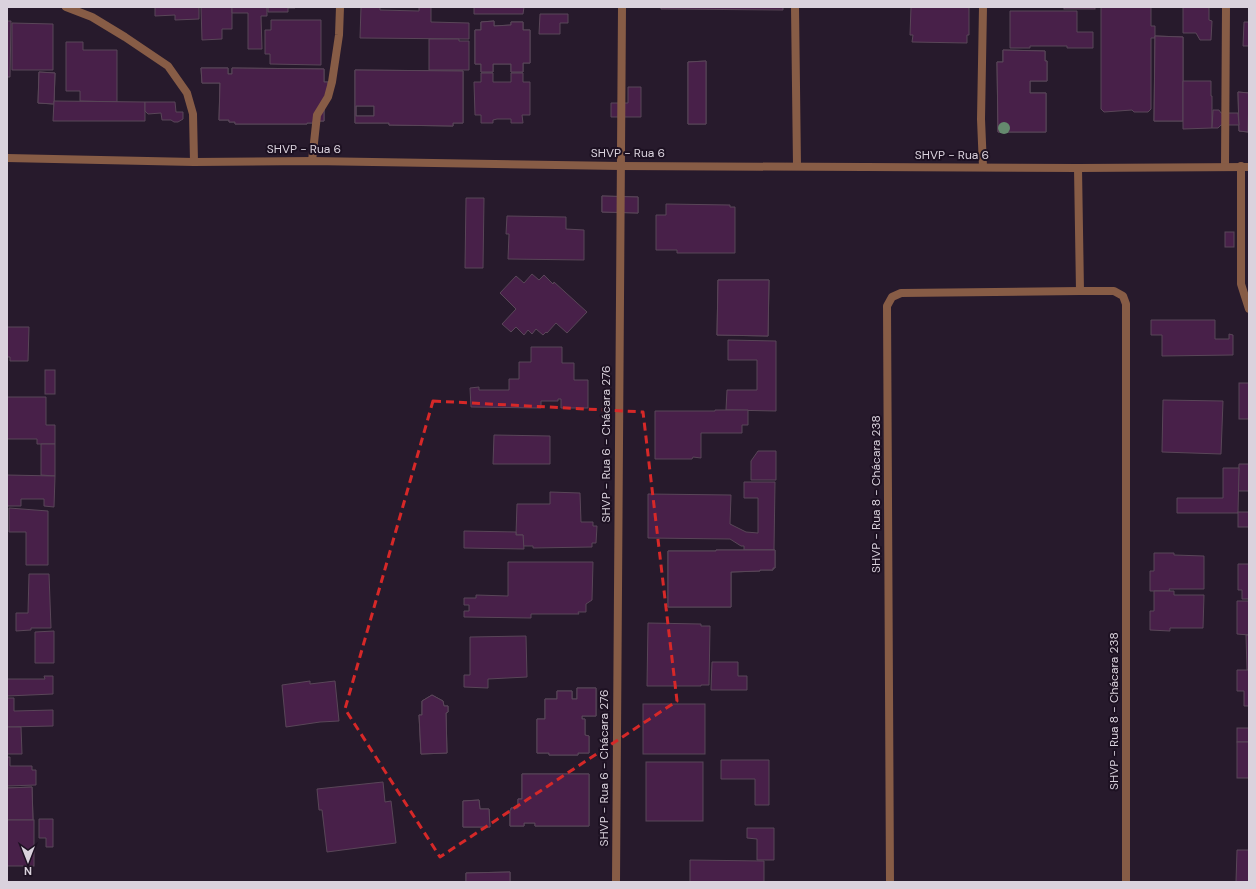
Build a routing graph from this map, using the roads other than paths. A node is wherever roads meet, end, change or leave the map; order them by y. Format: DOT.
graph roads {
  1 [pos="66,7"];
  2 [pos="340,7"];
  3 [pos="622,7"];
  4 [pos="795,7"];
  5 [pos="983,7"];
  6 [pos="1226,7"];
  7 [pos="7,158"];
  8 [pos="312,161"];
  9 [pos="194,162"];
  10 [pos="620,166"];
  11 [pos="797,166"];
  12 [pos="1225,166"];
  13 [pos="983,167"];
  14 [pos="1245,167"];
  15 [pos="1078,168"];
  16 [pos="1080,290"];
  17 [pos="1249,309"];
  18 [pos="616,882"];
  19 [pos="890,882"];
  20 [pos="1126,882"];
  1 -- 9 [label="street"];
  2 -- 8 [label="street"];
  3 -- 10 [label="street, SHVP - Rua 6 - Chácara 276"];
  4 -- 11 [label="street"];
  5 -- 13 [label="street"];
  6 -- 12 [label="street"];
  7 -- 9 [label="street, SHVP - Rua 6"];
  8 -- 9 [label="street, SHVP - Rua 6"];
  8 -- 10 [label="street, SHVP - Rua 6"];
  10 -- 11 [label="street, SHVP - Rua 6"];
  10 -- 18 [label="street, SHVP - Rua 6 - Chácara 276"];
  11 -- 13 [label="street, SHVP - Rua 6"];
  12 -- 14 [label="street, SHVP - Rua 6"];
  12 -- 15 [label="street, SHVP - Rua 6"];
  13 -- 15 [label="street, SHVP - Rua 6"];
  14 -- 17 [label="street"];
  15 -- 16 [label="street"];
  16 -- 19 [label="street, SHVP - Rua 8 - Chácara 238"];
  16 -- 20 [label="street, SHVP - Rua 8 - Chácara 238"];
}
